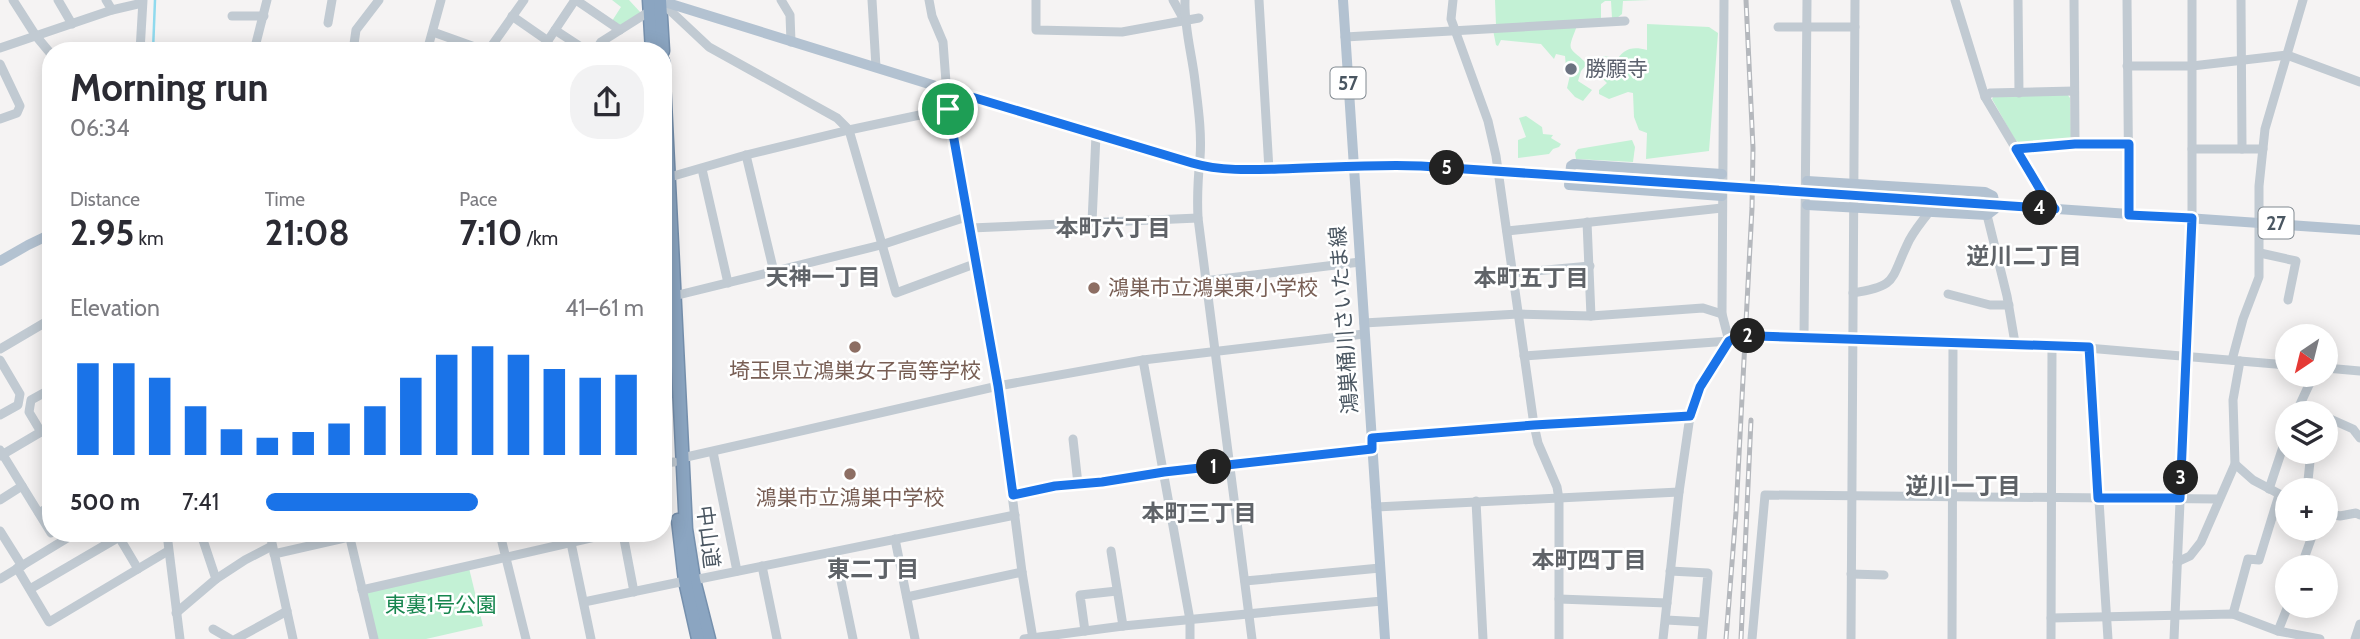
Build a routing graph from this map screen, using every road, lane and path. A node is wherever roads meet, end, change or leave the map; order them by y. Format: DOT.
graph roads {
  1 [pos="13,0"];
  2 [pos="58,0"];
  3 [pos="106,0"];
  4 [pos="267,0"];
  5 [pos="332,0"];
  6 [pos="379,0"];
  7 [pos="441,0"];
  8 [pos="524,0"];
  9 [pos="560,0"];
  10 [pos="781,0"];
  11 [pos="872,0"];
  12 [pos="929,0"];
  13 [pos="1036,0"];
  14 [pos="1173,0"];
  15 [pos="1185,0"];
  16 [pos="1259,0"];
  17 [pos="1343,0"];
  18 [pos="1453,0"];
  19 [pos="1724,0"];
  20 [pos="1807,0"];
  21 [pos="1855,0"];
  22 [pos="1955,0"];
  23 [pos="2018,0"];
  24 [pos="2074,0"];
  25 [pos="2127,0"];
  26 [pos="2192,0"];
  27 [pos="2241,0"];
  28 [pos="2303,0"];
  29 [pos="142,1"];
  30 [pos="574,2"];
  31 [pos="655,2"];
  32 [pos="112,10"];
  33 [pos="232,16"];
  34 [pos="264,16"];
  35 [pos="512,16"];
  36 [pos="1199,18"];
  37 [pos="1184,20"];
  38 [pos="1625,20"];
  39 [pos="328,23"];
  40 [pos="72,24"];
  41 [pos="1777,27"];
  42 [pos="1807,27"];
  43 [pos="1855,27"];
  44 [pos="555,30"];
  45 [pos="620,30"];
  46 [pos="1455,30"];
  47 [pos="433,32"];
  48 [pos="36,36"];
  49 [pos="1345,37"];
  50 [pos="548,41"];
  51 [pos="140,42"];
  52 [pos="257,42"];
  53 [pos="354,42"];
  54 [pos="430,42"];
  55 [pos="461,42"];
  56 [pos="493,42"];
  57 [pos="573,42"];
  58 [pos="601,42"];
  59 [pos="653,42"];
  60 [pos="662,42"];
  61 [pos="791,42"];
  62 [pos="42,43"];
  63 [pos="0,48"];
  64 [pos="2287,55"];
  65 [pos="2241,60"];
  66 [pos="0,64"];
  67 [pos="2192,65"];
  68 [pos="2127,66"];
  69 [pos="876,67"];
  70 [pos="2360,82"];
  71 [pos="945,89"];
  72 [pos="2074,91"];
  73 [pos="2019,93"];
  74 [pos="1985,97"];
  75 [pos="948,109"];
  76 [pos="0,119"];
  77 [pos="849,130"];
  78 [pos="1096,135"];
  79 [pos="2075,144"];
  80 [pos="2129,144"];
  81 [pos="2016,149"];
  82 [pos="2192,149"];
  83 [pos="2242,149"];
  84 [pos="2263,149"];
  85 [pos="746,155"];
  86 [pos="1199,165"];
  87 [pos="1354,166"];
  88 [pos="702,169"];
  89 [pos="1269,170"];
  90 [pos="1498,172"];
  91 [pos="1722,174"];
  92 [pos="1569,175"];
  93 [pos="672,176"];
  94 [pos="1807,181"];
  95 [pos="1853,183"];
  96 [pos="1723,196"];
  97 [pos="1807,205"];
  98 [pos="1996,205"];
  99 [pos="1854,207"];
  100 [pos="1722,208"];
  101 [pos="2055,209"];
  102 [pos="1929,212"];
  103 [pos="1987,215"];
  104 [pos="2129,215"];
  105 [pos="968,216"];
  106 [pos="1198,218"];
  107 [pos="2192,218"];
  108 [pos="1092,222"];
  109 [pos="1587,222"];
  110 [pos="2260,222"];
  111 [pos="971,228"];
  112 [pos="2360,230"];
  113 [pos="1507,231"];
  114 [pos="42,238"];
  115 [pos="881,245"];
  116 [pos="2260,253"];
  117 [pos="0,261"];
  118 [pos="1360,262"];
  119 [pos="977,264"];
  120 [pos="1590,266"];
  121 [pos="774,272"];
  122 [pos="1513,273"];
  123 [pos="1204,281"];
  124 [pos="728,283"];
  125 [pos="1853,293"];
  126 [pos="1948,293"];
  127 [pos="672,296"];
  128 [pos="2288,300"];
  129 [pos="2009,305"];
  130 [pos="1518,314"];
  131 [pos="1722,314"];
  132 [pos="1591,316"];
  133 [pos="42,326"];
  134 [pos="1364,329"];
  135 [pos="1804,338"];
  136 [pos="1853,339"];
  137 [pos="1729,341"];
  138 [pos="1953,342"];
  139 [pos="2015,343"];
  140 [pos="2052,345"];
  141 [pos="2089,347"];
  142 [pos="0,349"];
  143 [pos="1214,351"];
  144 [pos="1524,356"];
  145 [pos="2187,356"];
  146 [pos="0,360"];
  147 [pos="1143,360"];
  148 [pos="2236,360"];
  149 [pos="2275,364"];
  150 [pos="2338,369"];
  151 [pos="2360,371"];
  152 [pos="998,386"];
  153 [pos="42,394"];
  154 [pos="0,415"];
  155 [pos="1690,416"];
  156 [pos="2338,422"];
  157 [pos="1534,425"];
  158 [pos="41,432"];
  159 [pos="672,434"];
  160 [pos="2360,438"];
  161 [pos="1073,439"];
  162 [pos="1372,444"];
  163 [pos="713,452"];
  164 [pos="1,453"];
  165 [pos="673,461"];
  166 [pos="2235,464"];
  167 [pos="2278,464"];
  168 [pos="1228,465"];
  169 [pos="1164,472"];
  170 [pos="1078,484"];
  171 [pos="22,486"];
  172 [pos="2269,489"];
  173 [pos="1679,492"];
  174 [pos="2275,492"];
  175 [pos="1013,495"];
  176 [pos="1851,495"];
  177 [pos="1952,496"];
  178 [pos="2051,496"];
  179 [pos="2098,498"];
  180 [pos="2180,498"];
  181 [pos="1559,499"];
  182 [pos="2218,499"];
  183 [pos="0,500"];
  184 [pos="1476,501"];
  185 [pos="1376,507"];
  186 [pos="42,511"];
  187 [pos="39,513"];
  188 [pos="2360,514"];
  189 [pos="1015,515"];
  190 [pos="2338,516"];
  191 [pos="42,518"];
  192 [pos="2275,518"];
  193 [pos="0,531"];
  194 [pos="895,540"];
  195 [pos="60,542"];
  196 [pos="110,542"];
  197 [pos="122,542"];
  198 [pos="167,542"];
  199 [pos="204,542"];
  200 [pos="272,542"];
  201 [pos="314,542"];
  202 [pos="351,542"];
  203 [pos="502,542"];
  204 [pos="575,542"];
  205 [pos="625,542"];
  206 [pos="571,543"];
  207 [pos="57,544"];
  208 [pos="273,550"];
  209 [pos="168,551"];
  210 [pos="1111,551"];
  211 [pos="835,552"];
  212 [pos="506,558"];
  213 [pos="2177,562"];
  214 [pos="762,566"];
  215 [pos="20,567"];
  216 [pos="1380,568"];
  217 [pos="138,569"];
  218 [pos="737,571"];
  219 [pos="1670,571"];
  220 [pos="1022,572"];
  221 [pos="1851,574"];
  222 [pos="1884,575"];
  223 [pos="0,579"];
  224 [pos="216,579"];
  225 [pos="690,580"];
  226 [pos="1245,581"];
  227 [pos="30,589"];
  228 [pos="362,590"];
  229 [pos="1117,591"];
  230 [pos="634,592"];
  231 [pos="906,597"];
  232 [pos="1559,599"];
  233 [pos="1382,601"];
  234 [pos="584,602"];
  235 [pos="1667,603"];
  236 [pos="287,611"];
  237 [pos="176,612"];
  238 [pos="2233,614"];
  239 [pos="1250,615"];
  240 [pos="2175,616"];
  241 [pos="2051,618"];
  242 [pos="2107,618"];
  243 [pos="2283,618"];
  244 [pos="1190,620"];
  245 [pos="1665,620"];
  246 [pos="1703,622"];
  247 [pos="2360,624"];
  248 [pos="1123,626"];
  249 [pos="213,629"];
  250 [pos="1085,631"];
  251 [pos="2278,631"];
  252 [pos="1030,638"];
  253 [pos="180,639"];
  254 [pos="230,639"];
  255 [pos="236,639"];
  256 [pos="293,639"];
  257 [pos="374,639"];
  258 [pos="526,639"];
  259 [pos="591,639"];
  260 [pos="698,639"];
  261 [pos="709,639"];
  262 [pos="777,639"];
  263 [pos="853,639"];
  264 [pos="915,639"];
  265 [pos="1190,639"];
  266 [pos="1252,639"];
  267 [pos="1385,639"];
  268 [pos="1483,639"];
  269 [pos="1559,639"];
  270 [pos="1664,639"];
  271 [pos="1702,639"];
  272 [pos="1752,639"];
  273 [pos="1851,639"];
  274 [pos="1952,639"];
  275 [pos="2051,639"];
  276 [pos="2108,639"];
  277 [pos="2174,639"];
  278 [pos="2320,639"];
  279 [pos="2356,639"];
  1 -- 48 [label="street"];
  2 -- 40 [label="street"];
  3 -- 32 [label="street"];
  4 -- 34 [label="street"];
  5 -- 39 [label="street"];
  6 -- 53 [label="street"];
  7 -- 47 [label="street"];
  8 -- 35 [label="street"];
  9 -- 30 [label="street"];
  10 -- 61 [label="street"];
  11 -- 69 [label="street"];
  12 -- 71 [label="street"];
  13 -- 37 [label="street"];
  14 -- 37 [label="street"];
  15 -- 37 [label="street"];
  16 -- 89 [label="street"];
  17 -- 49 [label="main road, 57"];
  18 -- 46 [label="street"];
  19 -- 91 [label="street"];
  20 -- 42 [label="street"];
  21 -- 43 [label="street"];
  22 -- 74 [label="street"];
  23 -- 73 [label="street"];
  24 -- 72 [label="street"];
  25 -- 68 [label="street"];
  26 -- 67 [label="street"];
  27 -- 65 [label="street"];
  28 -- 64 [label="street"];
  29 -- 32 [label="street"];
  29 -- 51 [label="street"];
  30 -- 44 [label="street"];
  30 -- 45 [label="street"];
  31 -- 45 [label="street"];
  31 -- 59 [label="highway"];
  31 -- 60 [label="highway"];
  31 -- 61 [label="main road, 27"];
  31 -- 77 [label="street"];
  32 -- 40 [label="street"];
  33 -- 34 [label="street"];
  34 -- 52 [label="street"];
  35 -- 50 [label="street"];
  35 -- 56 [label="street"];
  36 -- 37 [label="street"];
  37 -- 86 [label="street"];
  38 -- 46 [label="street"];
  40 -- 48 [label="street"];
  41 -- 42 [label="street"];
  42 -- 43 [label="street"];
  42 -- 94 [label="street"];
  43 -- 95 [label="street"];
  44 -- 50 [label="street"];
  44 -- 57 [label="street"];
  45 -- 58 [label="street"];
  46 -- 49 [label="street"];
  46 -- 90 [label="street"];
  47 -- 54 [label="street"];
  47 -- 55 [label="street"];
  48 -- 62 [label="street"];
  48 -- 63 [label="street"];
  49 -- 87 [label="main road, 57"];
  61 -- 69 [label="main road, 27"];
  64 -- 65 [label="street"];
  64 -- 70 [label="street"];
  64 -- 84 [label="street"];
  65 -- 67 [label="street"];
  65 -- 83 [label="street"];
  66 -- 76 [label="street"];
  67 -- 68 [label="street"];
  67 -- 82 [label="street"];
  68 -- 80 [label="street"];
  69 -- 71 [label="main road, 27"];
  71 -- 75 [label="street"];
  71 -- 78 [label="main road, 27"];
  72 -- 73 [label="street"];
  72 -- 79 [label="street"];
  73 -- 74 [label="street"];
  74 -- 81 [label="street"];
  75 -- 77 [label="street"];
  75 -- 105 [label="street"];
  77 -- 85 [label="street"];
  77 -- 115 [label="street"];
  78 -- 86 [label="main road, 27"];
  78 -- 108 [label="street"];
  79 -- 80 [label="street"];
  79 -- 81 [label="street"];
  80 -- 104 [label="street"];
  81 -- 101 [label="street"];
  82 -- 83 [label="street"];
  82 -- 107 [label="street"];
  83 -- 84 [label="street"];
  84 -- 110 [label="street"];
  85 -- 88 [label="street"];
  85 -- 121 [label="street"];
  86 -- 89 [label="main road, 27"];
  86 -- 106 [label="street"];
  87 -- 89 [label="main road, 27"];
  87 -- 90 [label="main road, 27"];
  87 -- 118 [label="main road, 鴻巣桶川さいたま線"];
  88 -- 93 [label="street"];
  88 -- 124 [label="street"];
  90 -- 92 [label="main road, 27"];
  90 -- 113 [label="street"];
  91 -- 92 [label="main road"];
  91 -- 96 [label="street"];
  92 -- 96 [label="main road"];
  92 -- 98 [label="main road, 27, bridge"];
  94 -- 95 [label="main road"];
  94 -- 97 [label="street"];
  95 -- 98 [label="main road"];
  95 -- 99 [label="street"];
  96 -- 100 [label="street"];
  97 -- 99 [label="main road"];
  97 -- 135 [label="street"];
  98 -- 101 [label="main road, 27"];
  98 -- 103 [label="main road"];
  99 -- 102 [label="main road"];
  99 -- 125 [label="street"];
  100 -- 109 [label="street"];
  100 -- 131 [label="street"];
  101 -- 104 [label="main road, 27"];
  102 -- 103 [label="main road"];
  102 -- 125 [label="street"];
  103 -- 129 [label="street"];
  104 -- 107 [label="main road, 27"];
  105 -- 111 [label="street"];
  105 -- 115 [label="street"];
  106 -- 108 [label="street"];
  106 -- 123 [label="street"];
  107 -- 110 [label="main road, 27"];
  107 -- 145 [label="street"];
  108 -- 111 [label="street"];
  109 -- 113 [label="street"];
  109 -- 120 [label="street"];
  110 -- 112 [label="main road, 27"];
  110 -- 116 [label="street"];
  111 -- 119 [label="street"];
  113 -- 122 [label="street"];
  114 -- 117 [label="main road"];
  115 -- 119 [label="street"];
  115 -- 121 [label="street"];
  116 -- 128 [label="street"];
  116 -- 148 [label="street"];
  118 -- 123 [label="street"];
  118 -- 134 [label="main road, 鴻巣桶川さいたま線"];
  119 -- 152 [label="street"];
  120 -- 122 [label="street"];
  120 -- 132 [label="street"];
  121 -- 124 [label="street"];
  122 -- 130 [label="street"];
  123 -- 143 [label="street"];
  124 -- 127 [label="street"];
  125 -- 136 [label="street"];
  126 -- 129 [label="street"];
  129 -- 139 [label="street"];
  130 -- 132 [label="street"];
  130 -- 134 [label="street"];
  130 -- 144 [label="street"];
  131 -- 132 [label="street"];
  131 -- 137 [label="street"];
  133 -- 142 [label="street"];
  134 -- 143 [label="street"];
  134 -- 162 [label="main road, 鴻巣桶川さいたま線"];
  135 -- 136 [label="street"];
  135 -- 137 [label="street"];
  136 -- 138 [label="street"];
  136 -- 176 [label="street"];
  137 -- 144 [label="street"];
  137 -- 155 [label="street"];
  138 -- 139 [label="street"];
  138 -- 177 [label="street"];
  139 -- 140 [label="street"];
  140 -- 141 [label="street"];
  140 -- 178 [label="street"];
  141 -- 145 [label="street"];
  141 -- 179 [label="street"];
  143 -- 147 [label="street"];
  143 -- 168 [label="street"];
  144 -- 157 [label="street"];
  145 -- 148 [label="street"];
  145 -- 180 [label="street"];
  146 -- 154 [label="street"];
  147 -- 152 [label="street"];
  147 -- 169 [label="street"];
  148 -- 149 [label="street"];
  148 -- 166 [label="street"];
  150 -- 151 [label="street"];
  152 -- 163 [label="street"];
  152 -- 175 [label="street"];
  153 -- 158 [label="street"];
  155 -- 157 [label="street"];
  155 -- 173 [label="street"];
  156 -- 160 [label="street"];
  157 -- 162 [label="street"];
  157 -- 181 [label="street"];
  158 -- 164 [label="street"];
  159 -- 165 [label="highway, 中山道"];
  161 -- 170 [label="street"];
  162 -- 168 [label="street"];
  162 -- 185 [label="main road, 鴻巣桶川さいたま線"];
  163 -- 165 [label="street"];
  163 -- 218 [label="street"];
  164 -- 171 [label="street"];
  165 -- 225 [label="highway, 中山道"];
  166 -- 172 [label="street"];
  166 -- 182 [label="street"];
  167 -- 172 [label="street"];
  168 -- 169 [label="street"];
  168 -- 226 [label="street"];
  169 -- 170 [label="street"];
  169 -- 244 [label="street"];
  170 -- 175 [label="street"];
  171 -- 183 [label="street"];
  171 -- 187 [label="street"];
  172 -- 174 [label="street"];
  173 -- 181 [label="street"];
  173 -- 219 [label="street"];
  175 -- 189 [label="street"];
  176 -- 177 [label="street"];
  176 -- 221 [label="street"];
  176 -- 272 [label="street"];
  177 -- 178 [label="street"];
  177 -- 274 [label="street"];
  178 -- 179 [label="street"];
  178 -- 241 [label="street"];
  179 -- 180 [label="street"];
  179 -- 242 [label="street"];
  180 -- 182 [label="street"];
  180 -- 213 [label="street"];
  181 -- 184 [label="street"];
  181 -- 232 [label="street"];
  182 -- 213 [label="street"];
  184 -- 185 [label="street"];
  184 -- 268 [label="street"];
  185 -- 216 [label="main road, 鴻巣桶川さいたま線"];
  186 -- 187 [label="street"];
  187 -- 191 [label="street"];
  188 -- 190 [label="street"];
  189 -- 194 [label="street"];
  189 -- 220 [label="street"];
  192 -- 238 [label="street"];
  193 -- 215 [label="street"];
  194 -- 211 [label="street"];
  194 -- 231 [label="street"];
  195 -- 207 [label="street"];
  196 -- 227 [label="street"];
  197 -- 217 [label="street"];
  198 -- 209 [label="street"];
  199 -- 224 [label="street"];
  200 -- 208 [label="street"];
  201 -- 208 [label="street"];
  202 -- 228 [label="street"];
  203 -- 212 [label="street"];
  204 -- 206 [label="street"];
  205 -- 230 [label="street"];
  206 -- 212 [label="street"];
  206 -- 234 [label="street"];
  207 -- 215 [label="street"];
  208 -- 224 [label="street"];
  208 -- 236 [label="street"];
  209 -- 217 [label="street"];
  209 -- 237 [label="street"];
  210 -- 229 [label="street"];
  211 -- 214 [label="street"];
  211 -- 263 [label="street"];
  212 -- 228 [label="street"];
  212 -- 258 [label="street"];
  213 -- 240 [label="street"];
  214 -- 218 [label="street"];
  214 -- 262 [label="street"];
  215 -- 223 [label="street"];
  215 -- 227 [label="street"];
  216 -- 226 [label="street"];
  216 -- 233 [label="main road, 鴻巣桶川さいたま線"];
  217 -- 227 [label="street"];
  218 -- 225 [label="street"];
  219 -- 235 [label="street"];
  219 -- 246 [label="street"];
  220 -- 231 [label="street"];
  220 -- 252 [label="street"];
  221 -- 222 [label="street"];
  221 -- 273 [label="street"];
  224 -- 237 [label="street"];
  225 -- 230 [label="street"];
  225 -- 260 [label="highway, 中山道"];
  225 -- 261 [label="highway, 中山道"];
  226 -- 239 [label="street"];
  228 -- 257 [label="street"];
  229 -- 248 [label="street"];
  229 -- 250 [label="street"];
  230 -- 234 [label="street"];
  231 -- 264 [label="street"];
  232 -- 235 [label="street"];
  232 -- 269 [label="street"];
  233 -- 239 [label="street"];
  233 -- 267 [label="main road, 鴻巣桶川さいたま線"];
  234 -- 259 [label="street"];
  235 -- 245 [label="street"];
  236 -- 255 [label="street"];
  236 -- 256 [label="street"];
  237 -- 253 [label="street"];
  238 -- 240 [label="street"];
  238 -- 251 [label="street"];
  239 -- 244 [label="street"];
  239 -- 266 [label="street"];
  240 -- 242 [label="street"];
  240 -- 277 [label="street"];
  241 -- 242 [label="street"];
  241 -- 275 [label="street"];
  242 -- 276 [label="street"];
  243 -- 251 [label="street"];
  244 -- 248 [label="street"];
  244 -- 265 [label="street"];
  245 -- 246 [label="street"];
  245 -- 270 [label="street"];
  246 -- 271 [label="street"];
  247 -- 279 [label="street"];
  248 -- 250 [label="street"];
  249 -- 254 [label="street"];
  250 -- 252 [label="street"];
  251 -- 278 [label="street"];
}
